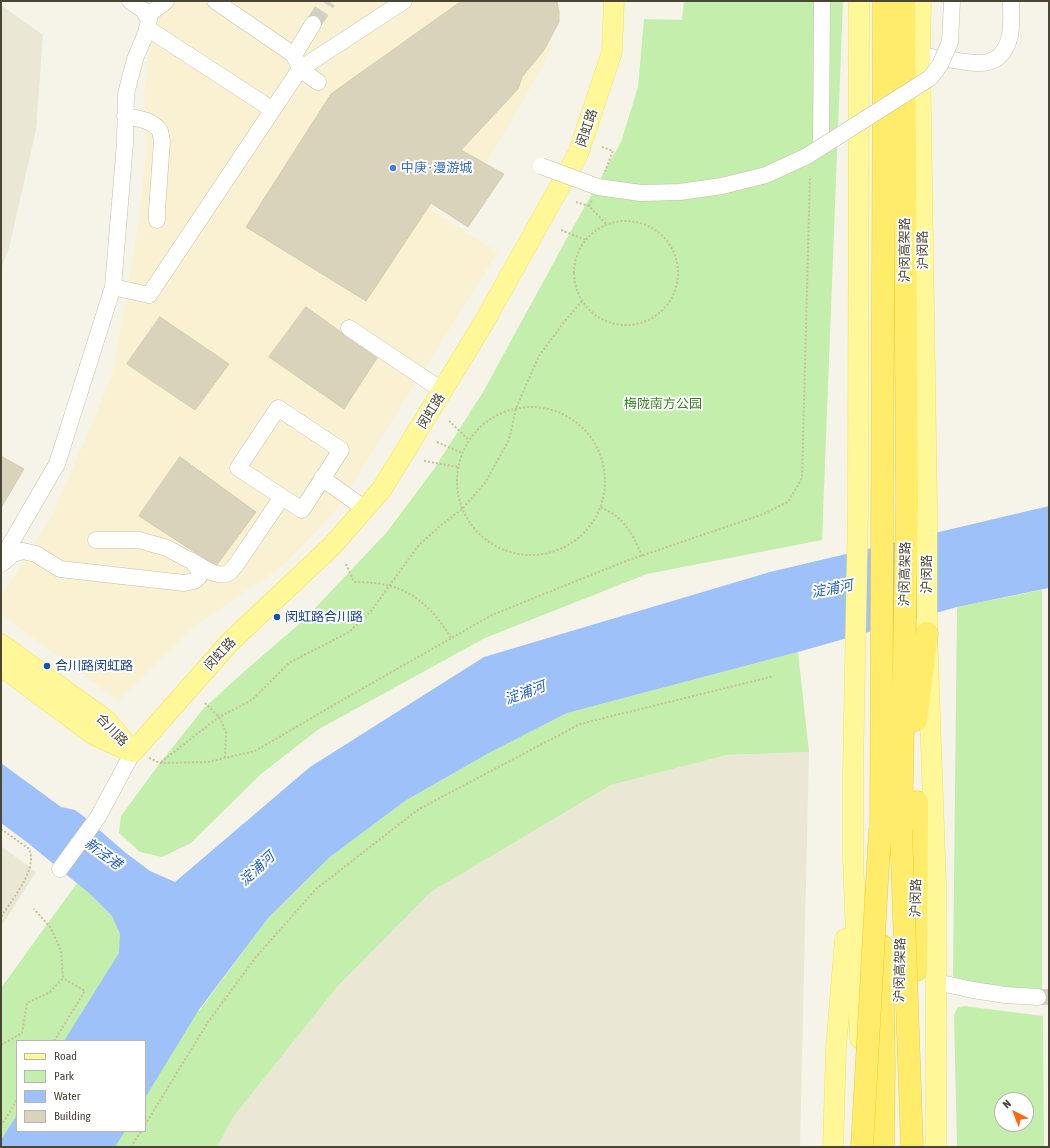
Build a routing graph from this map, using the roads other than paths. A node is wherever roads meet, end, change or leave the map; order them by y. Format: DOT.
graph roads {
  1 [pos="130,1"];
  2 [pos="166,1"];
  3 [pos="215,1"];
  4 [pos="404,1"];
  5 [pos="614,1"];
  6 [pos="822,1"];
  7 [pos="859,1"];
  8 [pos="884,1"];
  9 [pos="904,1"];
  10 [pos="921,1"];
  11 [pos="952,1"];
  12 [pos="1011,1"];
  13 [pos="147,22"];
  14 [pos="313,24"];
  15 [pos="294,55"];
  16 [pos="920,55"];
  17 [pos="300,70"];
  18 [pos="318,82"];
  19 [pos="272,110"];
  20 [pos="125,116"];
  21 [pos="821,147"];
  22 [pos="542,166"];
  23 [pos="157,220"];
  24 [pos="113,287"];
  25 [pos="349,328"];
  26 [pos="443,391"];
  27 [pos="322,478"];
  28 [pos="282,496"];
  29 [pos="365,509"];
  30 [pos="96,540"];
  31 [pos="1,560"];
  32 [pos="192,561"];
  33 [pos="1,564"];
  34 [pos="222,575"];
  35 [pos="191,581"];
  36 [pos="927,633"];
  37 [pos="1,644"];
  38 [pos="1,666"];
  39 [pos="133,752"];
  40 [pos="891,830"];
  41 [pos="853,858"];
  42 [pos="60,869"];
  43 [pos="936,982"];
  44 [pos="1038,997"];
  45 [pos="833,1147"];
  46 [pos="863,1147"];
  47 [pos="883,1147"];
  48 [pos="898,1147"];
  49 [pos="911,1147"];
  50 [pos="936,1147"];
  1 -- 13 [label="street"];
  2 -- 13 [label="street"];
  3 -- 15 [label="street"];
  4 -- 17 [label="street"];
  5 -- 26 [label="main road, 闵虹路"];
  6 -- 21 [label="street"];
  7 -- 41 [label="main road"];
  8 -- 40 [label="highway, 沪闵高架路, bridge"];
  9 -- 40 [label="highway, 沪闵高架路"];
  10 -- 16 [label="main road, 沪闵路"];
  11 -- 21 [label="street, bridge"];
  12 -- 16 [label="street"];
  13 -- 19 [label="street"];
  13 -- 20 [label="street"];
  14 -- 15 [label="street"];
  15 -- 17 [label="street"];
  16 -- 36 [label="main road, 沪闵路"];
  17 -- 18 [label="street"];
  17 -- 19 [label="street"];
  19 -- 24 [label="street"];
  20 -- 23 [label="street"];
  20 -- 24 [label="street"];
  21 -- 22 [label="street, bridge"];
  24 -- 31 [label="street"];
  25 -- 26 [label="street"];
  26 -- 29 [label="main road, 闵虹路"];
  27 -- 28 [label="street"];
  27 -- 28 [label="street"];
  27 -- 29 [label="street"];
  28 -- 34 [label="street"];
  29 -- 39 [label="main road, 闵虹路"];
  30 -- 32 [label="street"];
  32 -- 34 [label="street"];
  32 -- 35 [label="street"];
  33 -- 35 [label="street"];
  34 -- 35 [label="street"];
  36 -- 43 [label="main road"];
  36 -- 49 [label="highway, 沪闵路"];
  37 -- 39 [label="main road, 合川路"];
  38 -- 39 [label="main road, 合川路"];
  39 -- 42 [label="street"];
  40 -- 46 [label="highway, bridge"];
  40 -- 47 [label="highway, 沪闵高架路, bridge"];
  40 -- 48 [label="highway, 沪闵高架路, bridge"];
  40 -- 49 [label="highway, bridge"];
  41 -- 45 [label="main road"];
  41 -- 46 [label="main road"];
  43 -- 44 [label="street"];
  43 -- 50 [label="main road"];
}
